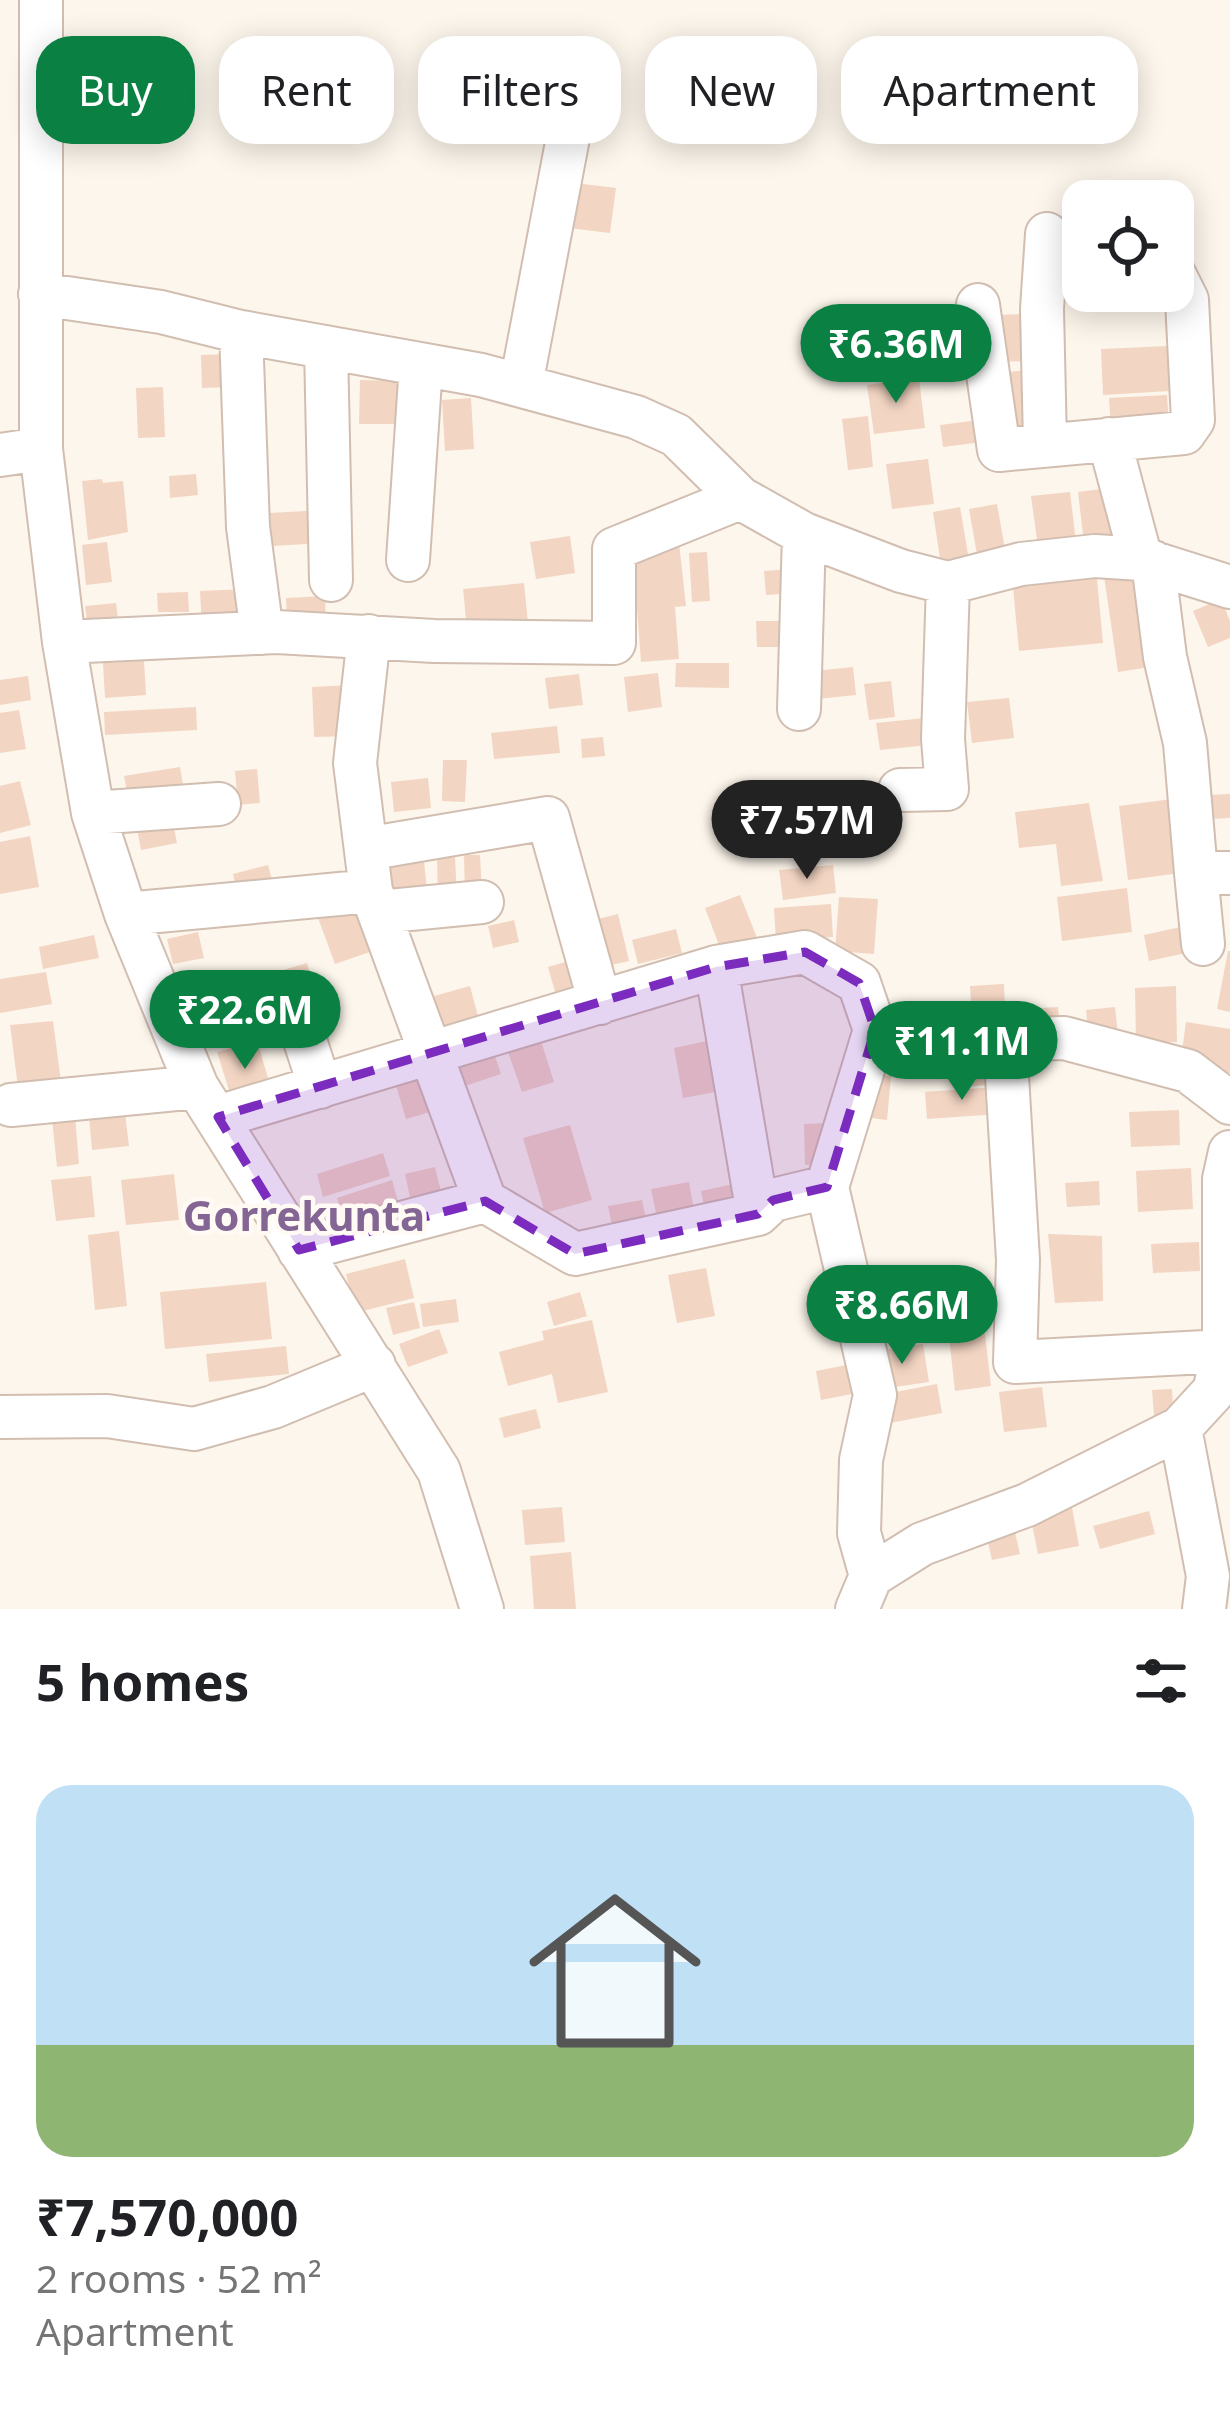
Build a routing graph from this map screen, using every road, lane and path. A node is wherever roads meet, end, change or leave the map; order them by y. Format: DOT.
graph roads {
  1 [pos="41,0"];
  2 [pos="567,144"];
  3 [pos="1047,234"];
  4 [pos="40,294"];
  5 [pos="978,304"];
  6 [pos="1188,312"];
  7 [pos="241,332"];
  8 [pos="326,347"];
  9 [pos="422,365"];
  10 [pos="521,386"];
  11 [pos="1109,439"];
  12 [pos="1045,444"];
  13 [pos="21,452"];
  14 [pos="740,498"];
  15 [pos="804,534"];
  16 [pos="407,560"];
  17 [pos="1147,560"];
  18 [pos="331,580"];
  19 [pos="948,584"];
  20 [pos="1230,587"];
  21 [pos="262,633"];
  22 [pos="369,636"];
  23 [pos="64,642"];
  24 [pos="799,709"];
  25 [pos="900,790"];
  26 [pos="219,805"];
  27 [pos="94,813"];
  28 [pos="365,849"];
  29 [pos="1213,873"];
  30 [pos="375,902"];
  31 [pos="482,902"];
  32 [pos="126,914"];
  33 [pos="1203,944"];
  34 [pos="716,967"];
  35 [pos="600,1003"];
  36 [pos="300,1025"];
  37 [pos="875,1030"];
  38 [pos="1005,1042"];
  39 [pos="428,1052"];
  40 [pos="320,1087"];
  41 [pos="208,1102"];
  42 [pos="1230,1103"];
  43 [pos="11,1106"];
  44 [pos="1230,1152"];
  45 [pos="827,1187"];
  46 [pos="485,1202"];
  47 [pos="758,1214"];
  48 [pos="299,1250"];
  49 [pos="1228,1300"];
  50 [pos="374,1365"];
  51 [pos="1223,1378"];
  52 [pos="0,1418"];
  53 [pos="1180,1428"];
  54 [pos="864,1593"];
  55 [pos="482,1609"];
  56 [pos="1204,1609"];
  1 -- 4 [label="street"];
  2 -- 10 [label="street"];
  3 -- 12 [label="street"];
  4 -- 7 [label="street"];
  4 -- 13 [label="street"];
  5 -- 12 [label="street"];
  6 -- 11 [label="street"];
  7 -- 8 [label="street"];
  7 -- 21 [label="street"];
  8 -- 9 [label="street"];
  8 -- 18 [label="street"];
  9 -- 10 [label="street"];
  9 -- 16 [label="street"];
  10 -- 14 [label="street"];
  11 -- 12 [label="street"];
  11 -- 17 [label="street"];
  13 -- 23 [label="street"];
  14 -- 15 [label="street"];
  14 -- 22 [label="street"];
  15 -- 19 [label="street"];
  15 -- 24 [label="street"];
  17 -- 19 [label="street"];
  17 -- 20 [label="street"];
  17 -- 29 [label="street"];
  19 -- 25 [label="street"];
  21 -- 22 [label="street"];
  21 -- 23 [label="street"];
  22 -- 28 [label="street"];
  23 -- 27 [label="street"];
  26 -- 27 [label="street"];
  27 -- 32 [label="street"];
  28 -- 30 [label="street"];
  28 -- 35 [label="street"];
  29 -- 33 [label="street"];
  30 -- 31 [label="street"];
  30 -- 32 [label="street"];
  30 -- 39 [label="street"];
  32 -- 41 [label="street"];
  34 -- 35 [label="street"];
  34 -- 37 [label="street"];
  34 -- 47 [label="street"];
  35 -- 39 [label="street"];
  36 -- 40 [label="street"];
  37 -- 38 [label="street"];
  37 -- 45 [label="street"];
  38 -- 42 [label="street"];
  38 -- 51 [label="street"];
  39 -- 40 [label="street"];
  39 -- 46 [label="street"];
  40 -- 41 [label="street"];
  41 -- 43 [label="street"];
  41 -- 48 [label="street"];
  44 -- 49 [label="street"];
  45 -- 47 [label="street"];
  45 -- 54 [label="street"];
  46 -- 47 [label="street"];
  46 -- 48 [label="street"];
  48 -- 50 [label="street"];
  49 -- 51 [label="street"];
  50 -- 52 [label="street"];
  50 -- 55 [label="street"];
  51 -- 53 [label="street"];
  53 -- 54 [label="street"];
  53 -- 56 [label="street"];
}
